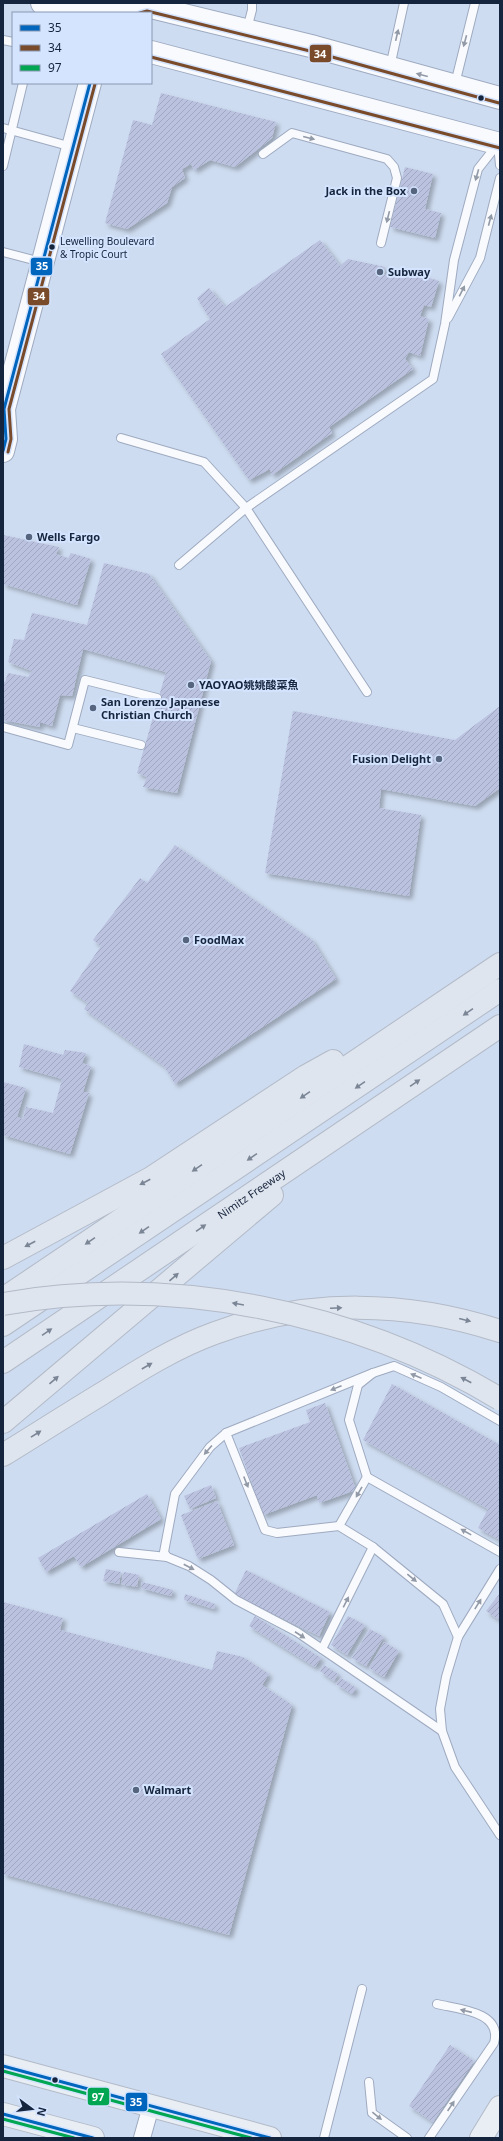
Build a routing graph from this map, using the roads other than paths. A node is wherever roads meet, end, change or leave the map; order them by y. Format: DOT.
graph roads {
  1 [pos="42,3"];
  2 [pos="252,3"];
  3 [pos="404,3"];
  4 [pos="475,3"];
  5 [pos="171,9"];
  6 [pos="82,12"];
  7 [pos="125,12"];
  8 [pos="247,29"];
  9 [pos="152,52"];
  10 [pos="390,67"];
  11 [pos="23,84"];
  12 [pos="90,84"];
  13 [pos="455,84"];
  14 [pos="500,98"];
  15 [pos="3,128"];
  16 [pos="12,130"];
  17 [pos="499,141"];
  18 [pos="73,148"];
  19 [pos="263,154"];
  20 [pos="500,165"];
  21 [pos="3,166"];
  22 [pos="500,178"];
  23 [pos="381,243"];
  24 [pos="3,252"];
  25 [pos="43,263"];
  26 [pos="445,324"];
  27 [pos="3,410"];
  28 [pos="121,438"];
  29 [pos="3,451"];
  30 [pos="246,508"];
  31 [pos="180,566"];
  32 [pos="368,692"];
  33 [pos="157,698"];
  34 [pos="3,726"];
  35 [pos="73,728"];
  36 [pos="141,745"];
  37 [pos="500,964"];
  38 [pos="500,990"];
  39 [pos="441,1002"];
  40 [pos="500,1026"];
  41 [pos="371,1113"];
  42 [pos="3,1258"];
  43 [pos="3,1299"];
  44 [pos="3,1304"];
  45 [pos="3,1325"];
  46 [pos="500,1331"];
  47 [pos="3,1362"];
  48 [pos="373,1373"];
  49 [pos="500,1399"];
  50 [pos="500,1421"];
  51 [pos="3,1422"];
  52 [pos="226,1433"];
  53 [pos="3,1455"];
  54 [pos="367,1477"];
  55 [pos="339,1526"];
  56 [pos="373,1547"];
  57 [pos="119,1552"];
  58 [pos="500,1552"];
  59 [pos="167,1556"];
  60 [pos="500,1569"];
  61 [pos="458,1637"];
  62 [pos="322,1649"];
  63 [pos="442,1731"];
  64 [pos="500,1835"];
  65 [pos="362,1989"];
  66 [pos="437,2004"];
  67 [pos="3,2066"];
  68 [pos="369,2082"];
  69 [pos="151,2106"];
  70 [pos="500,2107"];
  71 [pos="3,2114"];
  72 [pos="93,2138"];
  73 [pos="142,2138"];
  74 [pos="270,2138"];
  75 [pos="324,2138"];
  76 [pos="407,2138"];
  77 [pos="429,2138"];
  78 [pos="481,2138"];
  1 -- 6 [label="main road"];
  2 -- 8 [label="lane"];
  10 -- 3 [label="lane, one-way"];
  4 -- 13 [label="lane, one-way"];
  5 -- 7 [label="main road"];
  5 -- 8 [label="main road"];
  8 -- 10 [label="main road"];
  9 -- 17 [label="main road"];
  13 -- 10 [label="main road, one-way"];
  11 -- 16 [label="lane"];
  12 -- 18 [label="main road"];
  13 -- 14 [label="main road"];
  15 -- 16 [label="lane"];
  16 -- 18 [label="lane"];
  16 -- 21 [label="lane"];
  17 -- 20 [label="lane"];
  17 -- 26 [label="lane, one-way"];
  18 -- 25 [label="main road"];
  19 -- 23 [label="lane, one-way"];
  26 -- 22 [label="lane, one-way"];
  24 -- 25 [label="lane"];
  25 -- 27 [label="main road"];
  26 -- 30 [label="lane"];
  27 -- 29 [label="main road"];
  28 -- 30 [label="lane"];
  30 -- 31 [label="lane"];
  30 -- 32 [label="lane"];
  33 -- 35 [label="lane"];
  34 -- 35 [label="lane"];
  35 -- 36 [label="lane"];
  37 -- 39 [label="highway"];
  38 -- 45 [label="highway, one-way"];
  39 -- 42 [label="highway, one-way"];
  39 -- 43 [label="highway, one-way"];
  41 -- 40 [label="highway, Nimitz Freeway, one-way"];
  47 -- 41 [label="highway, Nimitz Freeway, one-way"];
  51 -- 41 [label="highway, one-way"];
  49 -- 44 [label="highway, one-way, bridge"];
  53 -- 46 [label="highway, one-way"];
  50 -- 48 [label="lane, one-way"];
  48 -- 52 [label="lane, one-way"];
  48 -- 54 [label="lane"];
  52 -- 55 [label="lane, one-way"];
  52 -- 59 [label="lane, one-way"];
  54 -- 55 [label="lane, one-way"];
  58 -- 54 [label="lane, one-way"];
  55 -- 56 [label="lane"];
  56 -- 61 [label="lane, one-way"];
  62 -- 56 [label="lane, one-way"];
  57 -- 59 [label="lane"];
  59 -- 62 [label="lane, one-way"];
  61 -- 60 [label="lane, one-way"];
  61 -- 63 [label="lane"];
  62 -- 63 [label="lane"];
  63 -- 64 [label="lane"];
  65 -- 75 [label="lane"];
  77 -- 66 [label="lane, one-way"];
  67 -- 69 [label="main road"];
  68 -- 76 [label="lane, one-way"];
  69 -- 73 [label="street"];
  69 -- 74 [label="main road"];
  70 -- 78 [label="main road"];
  71 -- 72 [label="main road"];
}
